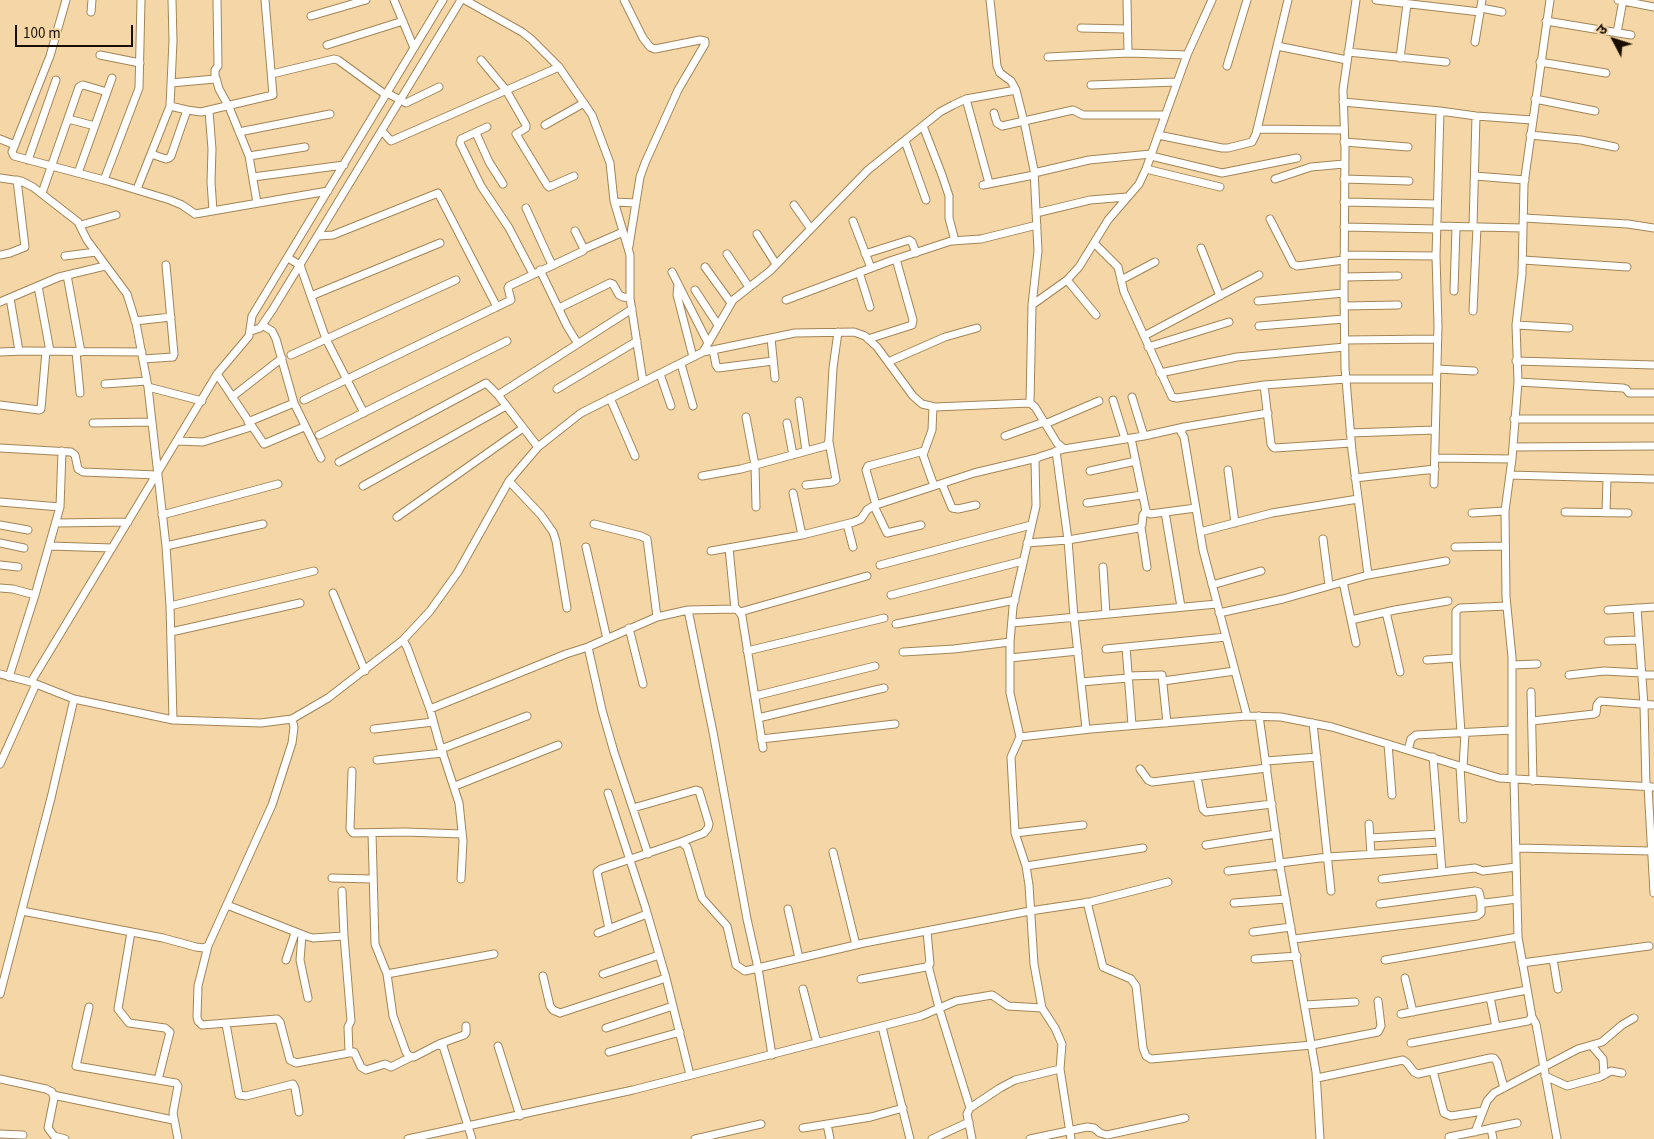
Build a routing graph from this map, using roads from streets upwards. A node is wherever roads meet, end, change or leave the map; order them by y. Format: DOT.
graph roads {
  1 [pos="66,0"];
  2 [pos="92,0"];
  3 [pos="141,0"];
  4 [pos="172,0"];
  5 [pos="217,0"];
  6 [pos="265,0"];
  7 [pos="366,0"];
  8 [pos="394,0"];
  9 [pos="443,0"];
  10 [pos="461,0"];
  11 [pos="465,0"];
  12 [pos="624,0"];
  13 [pos="990,0"];
  14 [pos="1127,0"];
  15 [pos="1212,0"];
  16 [pos="1247,0"];
  17 [pos="1288,0"];
  18 [pos="1356,0"];
  19 [pos="1376,0"];
  20 [pos="1550,0"];
  21 [pos="1618,0"];
  22 [pos="1623,0"];
  23 [pos="1407,4"];
  24 [pos="1481,7"];
  25 [pos="1654,7"];
  26 [pos="91,12"];
  27 [pos="1502,12"];
  28 [pos="311,16"];
  29 [pos="403,20"];
  30 [pos="1546,22"];
  31 [pos="1081,28"];
  32 [pos="1127,29"];
  33 [pos="1617,33"];
  34 [pos="1631,36"];
  35 [pos="1475,42"];
  36 [pos="327,45"];
  37 [pos="1277,46"];
  38 [pos="414,48"];
  39 [pos="1348,52"];
  40 [pos="1128,53"];
  41 [pos="100,55"];
  42 [pos="1187,55"];
  43 [pos="1048,57"];
  44 [pos="1400,58"];
  45 [pos="481,60"];
  46 [pos="1347,60"];
  47 [pos="1446,62"];
  48 [pos="1540,62"];
  49 [pos="140,63"];
  50 [pos="1227,66"];
  51 [pos="559,67"];
  52 [pos="1606,72"];
  53 [pos="272,74"];
  54 [pos="112,78"];
  55 [pos="216,78"];
  56 [pos="56,80"];
  57 [pos="1177,82"];
  58 [pos="171,83"];
  59 [pos="1091,85"];
  60 [pos="440,87"];
  61 [pos="506,90"];
  62 [pos="1016,90"];
  63 [pos="107,92"];
  64 [pos="387,94"];
  65 [pos="966,99"];
  66 [pos="1535,99"];
  67 [pos="400,100"];
  68 [pos="1343,102"];
  69 [pos="584,103"];
  70 [pos="170,106"];
  71 [pos="229,106"];
  72 [pos="187,110"];
  73 [pos="209,111"];
  74 [pos="1440,111"];
  75 [pos="1595,111"];
  76 [pos="994,113"];
  77 [pos="330,114"];
  78 [pos="1165,115"];
  79 [pos="1476,116"];
  80 [pos="68,119"];
  81 [pos="1532,120"];
  82 [pos="1024,122"];
  83 [pos="545,125"];
  84 [pos="95,126"];
  85 [pos="923,126"];
  86 [pos="488,127"];
  87 [pos="1258,129"];
  88 [pos="1344,130"];
  89 [pos="382,131"];
  90 [pos="239,132"];
  91 [pos="476,133"];
  92 [pos="1158,135"];
  93 [pos="1530,135"];
  94 [pos="0,139"];
  95 [pos="905,140"];
  96 [pos="1344,142"];
  97 [pos="15,145"];
  98 [pos="1408,146"];
  99 [pos="305,147"];
  100 [pos="1615,147"];
  101 [pos="151,154"];
  102 [pos="1151,155"];
  103 [pos="249,156"];
  104 [pos="1297,158"];
  105 [pos="28,160"];
  106 [pos="1344,164"];
  107 [pos="344,165"];
  108 [pos="52,167"];
  109 [pos="1146,169"];
  110 [pos="78,173"];
  111 [pos="1034,174"];
  112 [pos="574,176"];
  113 [pos="1475,176"];
  114 [pos="253,177"];
  115 [pos="0,178"];
  116 [pos="1275,179"];
  117 [pos="1344,179"];
  118 [pos="17,180"];
  119 [pos="104,180"];
  120 [pos="1525,180"];
  121 [pos="1409,181"];
  122 [pos="503,184"];
  123 [pos="1220,187"];
  124 [pos="137,189"];
  125 [pos="328,191"];
  126 [pos="42,193"];
  127 [pos="1127,197"];
  128 [pos="926,200"];
  129 [pos="615,202"];
  130 [pos="1344,202"];
  131 [pos="257,203"];
  132 [pos="636,203"];
  133 [pos="1438,204"];
  134 [pos="794,205"];
  135 [pos="526,208"];
  136 [pos="213,211"];
  137 [pos="1036,213"];
  138 [pos="116,215"];
  139 [pos="1524,218"];
  140 [pos="1270,219"];
  141 [pos="854,221"];
  142 [pos="80,225"];
  143 [pos="1037,225"];
  144 [pos="1344,227"];
  145 [pos="1456,227"];
  146 [pos="1475,227"];
  147 [pos="1437,228"];
  148 [pos="1523,228"];
  149 [pos="1654,228"];
  150 [pos="811,229"];
  151 [pos="575,231"];
  152 [pos="623,232"];
  153 [pos="757,234"];
  154 [pos="318,236"];
  155 [pos="955,240"];
  156 [pos="440,243"];
  157 [pos="1094,243"];
  158 [pos="1201,248"];
  159 [pos="584,249"];
  160 [pos="628,249"];
  161 [pos="96,252"];
  162 [pos="916,252"];
  163 [pos="727,254"];
  164 [pos="865,254"];
  165 [pos="0,255"];
  166 [pos="65,256"];
  167 [pos="1436,256"];
  168 [pos="1344,257"];
  169 [pos="288,258"];
  170 [pos="896,259"];
  171 [pos="1523,260"];
  172 [pos="1155,262"];
  173 [pos="776,264"];
  174 [pos="166,265"];
  175 [pos="300,265"];
  176 [pos="552,265"];
  177 [pos="105,266"];
  178 [pos="704,267"];
  179 [pos="1627,267"];
  180 [pos="871,268"];
  181 [pos="536,272"];
  182 [pos="672,272"];
  183 [pos="859,272"];
  184 [pos="1259,275"];
  185 [pos="67,276"];
  186 [pos="1398,276"];
  187 [pos="1344,277"];
  188 [pos="456,280"];
  189 [pos="1067,280"];
  190 [pos="1121,280"];
  191 [pos="678,284"];
  192 [pos="38,286"];
  193 [pos="749,287"];
  194 [pos="696,290"];
  195 [pos="1344,292"];
  196 [pos="1454,292"];
  197 [pos="311,296"];
  198 [pos="1220,296"];
  199 [pos="10,298"];
  200 [pos="630,298"];
  201 [pos="786,300"];
  202 [pos="1258,301"];
  203 [pos="0,302"];
  204 [pos="731,303"];
  205 [pos="1032,305"];
  206 [pos="1398,305"];
  207 [pos="1344,306"];
  208 [pos="497,307"];
  209 [pos="870,307"];
  210 [pos="558,308"];
  211 [pos="632,309"];
  212 [pos="1474,311"];
  213 [pos="1096,315"];
  214 [pos="171,317"];
  215 [pos="1344,319"];
  216 [pos="135,321"];
  217 [pos="1229,322"];
  218 [pos="263,324"];
  219 [pos="718,325"];
  220 [pos="1516,325"];
  221 [pos="1258,326"];
  222 [pos="976,328"];
  223 [pos="1569,328"];
  224 [pos="251,331"];
  225 [pos="838,332"];
  226 [pos="1144,336"];
  227 [pos="771,338"];
  228 [pos="326,339"];
  229 [pos="868,339"];
  230 [pos="1437,339"];
  231 [pos="508,341"];
  232 [pos="637,341"];
  233 [pos="708,343"];
  234 [pos="578,344"];
  235 [pos="1345,344"];
  236 [pos="1148,347"];
  237 [pos="713,350"];
  238 [pos="19,351"];
  239 [pos="48,351"];
  240 [pos="0,352"];
  241 [pos="78,352"];
  242 [pos="703,352"];
  243 [pos="142,355"];
  244 [pos="291,355"];
  245 [pos="693,357"];
  246 [pos="282,358"];
  247 [pos="773,361"];
  248 [pos="1516,361"];
  249 [pos="888,362"];
  250 [pos="680,364"];
  251 [pos="1654,365"];
  252 [pos="1437,369"];
  253 [pos="1474,371"];
  254 [pos="1160,373"];
  255 [pos="217,374"];
  256 [pos="660,374"];
  257 [pos="775,378"];
  258 [pos="346,379"];
  259 [pos="1346,379"];
  260 [pos="1436,379"];
  261 [pos="643,382"];
  262 [pos="1518,382"];
  263 [pos="105,384"];
  264 [pos="148,384"];
  265 [pos="1264,385"];
  266 [pos="557,389"];
  267 [pos="80,393"];
  268 [pos="1654,393"];
  269 [pos="498,395"];
  270 [pos="232,397"];
  271 [pos="1132,397"];
  272 [pos="610,398"];
  273 [pos="304,400"];
  274 [pos="1113,400"];
  275 [pos="202,401"];
  276 [pos="799,401"];
  277 [pos="1099,401"];
  278 [pos="294,403"];
  279 [pos="1030,403"];
  280 [pos="0,405"];
  281 [pos="506,406"];
  282 [pos="671,406"];
  283 [pos="693,406"];
  284 [pos="933,407"];
  285 [pos="364,413"];
  286 [pos="1268,413"];
  287 [pos="746,417"];
  288 [pos="1654,418"];
  289 [pos="1514,419"];
  290 [pos="152,422"];
  291 [pos="93,423"];
  292 [pos="787,423"];
  293 [pos="1045,423"];
  294 [pos="250,424"];
  295 [pos="304,427"];
  296 [pos="1184,427"];
  297 [pos="523,428"];
  298 [pos="1436,430"];
  299 [pos="1350,433"];
  300 [pos="319,435"];
  301 [pos="1005,436"];
  302 [pos="1144,436"];
  303 [pos="1128,439"];
  304 [pos="177,441"];
  305 [pos="829,442"];
  306 [pos="1351,443"];
  307 [pos="1654,446"];
  308 [pos="538,447"];
  309 [pos="1513,447"];
  310 [pos="0,448"];
  311 [pos="1064,449"];
  312 [pos="62,451"];
  313 [pos="806,451"];
  314 [pos="924,451"];
  315 [pos="1056,451"];
  316 [pos="793,455"];
  317 [pos="635,456"];
  318 [pos="321,458"];
  319 [pos="1037,458"];
  320 [pos="1435,458"];
  321 [pos="1512,459"];
  322 [pos="1136,461"];
  323 [pos="339,462"];
  324 [pos="755,465"];
  325 [pos="1435,469"];
  326 [pos="1228,470"];
  327 [pos="1090,471"];
  328 [pos="157,475"];
  329 [pos="1510,475"];
  330 [pos="702,476"];
  331 [pos="1355,478"];
  332 [pos="1607,478"];
  333 [pos="1654,479"];
  334 [pos="509,481"];
  335 [pos="278,484"];
  336 [pos="942,484"];
  337 [pos="1434,484"];
  338 [pos="806,485"];
  339 [pos="363,486"];
  340 [pos="934,486"];
  341 [pos="793,493"];
  342 [pos="1142,495"];
  343 [pos="1358,499"];
  344 [pos="0,502"];
  345 [pos="1087,503"];
  346 [pos="875,505"];
  347 [pos="976,505"];
  348 [pos="60,507"];
  349 [pos="756,507"];
  350 [pos="1196,508"];
  351 [pos="1146,511"];
  352 [pos="1505,511"];
  353 [pos="1165,512"];
  354 [pos="1565,512"];
  355 [pos="1472,513"];
  356 [pos="1606,513"];
  357 [pos="1628,513"];
  358 [pos="162,515"];
  359 [pos="397,517"];
  360 [pos="128,522"];
  361 [pos="56,523"];
  362 [pos="1235,523"];
  363 [pos="0,524"];
  364 [pos="263,524"];
  365 [pos="594,524"];
  366 [pos="847,524"];
  367 [pos="921,524"];
  368 [pos="1031,525"];
  369 [pos="1141,527"];
  370 [pos="28,530"];
  371 [pos="1200,532"];
  372 [pos="802,535"];
  373 [pos="1068,540"];
  374 [pos="1322,540"];
  375 [pos="0,543"];
  376 [pos="1027,543"];
  377 [pos="50,546"];
  378 [pos="166,546"];
  379 [pos="1505,546"];
  380 [pos="586,547"];
  381 [pos="853,547"];
  382 [pos="1455,547"];
  383 [pos="24,548"];
  384 [pos="112,548"];
  385 [pos="730,548"];
  386 [pos="711,551"];
  387 [pos="1023,561"];
  388 [pos="1446,561"];
  389 [pos="0,565"];
  390 [pos="880,565"];
  391 [pos="18,567"];
  392 [pos="1103,567"];
  393 [pos="1146,567"];
  394 [pos="314,571"];
  395 [pos="1261,571"];
  396 [pos="1368,575"];
  397 [pos="868,576"];
  398 [pos="1343,582"];
  399 [pos="1328,585"];
  400 [pos="1212,586"];
  401 [pos="0,588"];
  402 [pos="333,593"];
  403 [pos="35,595"];
  404 [pos="891,595"];
  405 [pos="1015,600"];
  406 [pos="1448,601"];
  407 [pos="300,603"];
  408 [pos="1217,604"];
  409 [pos="170,606"];
  410 [pos="1506,606"];
  411 [pos="1182,607"];
  412 [pos="1654,607"];
  413 [pos="567,608"];
  414 [pos="1637,608"];
  415 [pos="688,610"];
  416 [pos="738,610"];
  417 [pos="1608,610"];
  418 [pos="1386,612"];
  419 [pos="1220,613"];
  420 [pos="1106,614"];
  421 [pos="657,617"];
  422 [pos="1074,617"];
  423 [pos="884,618"];
  424 [pos="1351,620"];
  425 [pos="1012,623"];
  426 [pos="896,624"];
  427 [pos="629,628"];
  428 [pos="171,632"];
  429 [pos="1226,637"];
  430 [pos="607,639"];
  431 [pos="403,640"];
  432 [pos="1640,640"];
  433 [pos="1010,642"];
  434 [pos="1608,642"];
  435 [pos="1356,643"];
  436 [pos="1126,647"];
  437 [pos="588,648"];
  438 [pos="1106,649"];
  439 [pos="1078,650"];
  440 [pos="747,651"];
  441 [pos="903,652"];
  442 [pos="1010,658"];
  443 [pos="1456,658"];
  444 [pos="1427,660"];
  445 [pos="1537,664"];
  446 [pos="1512,665"];
  447 [pos="875,666"];
  448 [pos="364,671"];
  449 [pos="1235,671"];
  450 [pos="1400,672"];
  451 [pos="0,674"];
  452 [pos="1642,674"];
  453 [pos="1654,674"];
  454 [pos="9,676"];
  455 [pos="1569,676"];
  456 [pos="1128,677"];
  457 [pos="1163,681"];
  458 [pos="1081,682"];
  459 [pos="33,683"];
  460 [pos="643,684"];
  461 [pos="884,688"];
  462 [pos="1531,692"];
  463 [pos="754,696"];
  464 [pos="74,699"];
  465 [pos="1644,705"];
  466 [pos="1654,705"];
  467 [pos="430,709"];
  468 [pos="527,716"];
  469 [pos="1247,716"];
  470 [pos="1259,716"];
  471 [pos="758,718"];
  472 [pos="292,719"];
  473 [pos="173,720"];
  474 [pos="1532,721"];
  475 [pos="433,722"];
  476 [pos="1167,723"];
  477 [pos="1313,723"];
  478 [pos="895,724"];
  479 [pos="1132,726"];
  480 [pos="374,729"];
  481 [pos="1086,729"];
  482 [pos="1512,730"];
  483 [pos="1463,733"];
  484 [pos="1020,737"];
  485 [pos="762,739"];
  486 [pos="1388,744"];
  487 [pos="558,745"];
  488 [pos="763,748"];
  489 [pos="1408,750"];
  490 [pos="3,751"];
  491 [pos="442,751"];
  492 [pos="1317,757"];
  493 [pos="1433,757"];
  494 [pos="377,760"];
  495 [pos="0,764"];
  496 [pos="1266,765"];
  497 [pos="1462,766"];
  498 [pos="1140,769"];
  499 [pos="352,770"];
  500 [pos="1197,777"];
  501 [pos="1513,779"];
  502 [pos="1533,781"];
  503 [pos="454,786"];
  504 [pos="1649,787"];
  505 [pos="608,793"];
  506 [pos="1392,795"];
  507 [pos="1272,804"];
  508 [pos="633,808"];
  509 [pos="1463,820"];
  510 [pos="1369,824"];
  511 [pos="1083,825"];
  512 [pos="372,833"];
  513 [pos="462,834"];
  514 [pos="1015,834"];
  515 [pos="1276,834"];
  516 [pos="1439,834"];
  517 [pos="1370,838"];
  518 [pos="681,842"];
  519 [pos="1206,845"];
  520 [pos="1143,848"];
  521 [pos="1516,848"];
  522 [pos="1440,850"];
  523 [pos="1651,851"];
  524 [pos="833,852"];
  525 [pos="648,854"];
  526 [pos="1371,854"];
  527 [pos="1328,857"];
  528 [pos="630,860"];
  529 [pos="1280,864"];
  530 [pos="1026,866"];
  531 [pos="1516,867"];
  532 [pos="1228,871"];
  533 [pos="1442,872"];
  534 [pos="332,878"];
  535 [pos="374,879"];
  536 [pos="461,879"];
  537 [pos="1382,880"];
  538 [pos="1168,882"];
  539 [pos="1331,891"];
  540 [pos="342,892"];
  541 [pos="1654,893"];
  542 [pos="1286,899"];
  543 [pos="1517,900"];
  544 [pos="1481,901"];
  545 [pos="1087,902"];
  546 [pos="1234,903"];
  547 [pos="1380,904"];
  548 [pos="227,905"];
  549 [pos="788,909"];
  550 [pos="22,911"];
  551 [pos="1030,911"];
  552 [pos="647,914"];
  553 [pos="1291,927"];
  554 [pos="610,929"];
  555 [pos="927,931"];
  556 [pos="131,932"];
  557 [pos="1253,932"];
  558 [pos="598,933"];
  559 [pos="298,934"];
  560 [pos="344,936"];
  561 [pos="1518,937"];
  562 [pos="1294,939"];
  563 [pos="856,945"];
  564 [pos="208,946"];
  565 [pos="1648,946"];
  566 [pos="494,954"];
  567 [pos="659,955"];
  568 [pos="1297,956"];
  569 [pos="799,958"];
  570 [pos="1254,959"];
  571 [pos="1553,959"];
  572 [pos="286,960"];
  573 [pos="1386,960"];
  574 [pos="1522,963"];
  575 [pos="928,966"];
  576 [pos="758,968"];
  577 [pos="387,974"];
  578 [pos="603,974"];
  579 [pos="543,976"];
  580 [pos="666,978"];
  581 [pos="1405,978"];
  582 [pos="861,979"];
  583 [pos="803,989"];
  584 [pos="1558,989"];
  585 [pos="1527,990"];
  586 [pos="0,994"];
  587 [pos="1490,997"];
  588 [pos="308,998"];
  589 [pos="1378,1001"];
  590 [pos="1355,1002"];
  591 [pos="1304,1004"];
  592 [pos="673,1006"];
  593 [pos="90,1007"];
  594 [pos="939,1008"];
  595 [pos="1042,1008"];
  596 [pos="1413,1012"];
  597 [pos="1400,1014"];
  598 [pos="1532,1017"];
  599 [pos="1634,1018"];
  600 [pos="226,1024"];
  601 [pos="466,1026"];
  602 [pos="882,1027"];
  603 [pos="1496,1027"];
  604 [pos="606,1028"];
  605 [pos="680,1032"];
  606 [pos="817,1043"];
  607 [pos="1411,1043"];
  608 [pos="439,1044"];
  609 [pos="1312,1045"];
  610 [pos="498,1046"];
  611 [pos="1592,1046"];
  612 [pos="349,1052"];
  613 [pos="609,1052"];
  614 [pos="772,1055"];
  615 [pos="411,1057"];
  616 [pos="1544,1068"];
  617 [pos="1060,1069"];
  618 [pos="1432,1071"];
  619 [pos="1622,1073"];
  620 [pos="690,1075"];
  621 [pos="1604,1075"];
  622 [pos="1545,1076"];
  623 [pos="1317,1078"];
  624 [pos="0,1079"];
  625 [pos="158,1080"];
  626 [pos="1504,1088"];
  627 [pos="53,1095"];
  628 [pos="903,1108"];
  629 [pos="970,1108"];
  630 [pos="1483,1111"];
  631 [pos="299,1112"];
  632 [pos="520,1116"];
  633 [pos="1185,1118"];
  634 [pos="173,1120"];
  635 [pos="969,1122"];
  636 [pos="1518,1123"];
  637 [pos="761,1124"];
  638 [pos="827,1124"];
  639 [pos="468,1127"];
  640 [pos="803,1128"];
  641 [pos="1491,1128"];
  642 [pos="1069,1130"];
  643 [pos="1475,1132"];
  644 [pos="0,1134"];
  645 [pos="24,1135"];
  646 [pos="1449,1137"];
  647 [pos="65,1139"];
  648 [pos="178,1139"];
  649 [pos="408,1139"];
  650 [pos="472,1139"];
  651 [pos="695,1139"];
  652 [pos="830,1139"];
  653 [pos="910,1139"];
  654 [pos="932,1139"];
  655 [pos="972,1139"];
  656 [pos="1030,1139"];
  657 [pos="1071,1139"];
  658 [pos="1320,1139"];
  659 [pos="1493,1139"];
  660 [pos="1557,1139"];
  1 -- 97 [label="street"];
  2 -- 26 [label="street"];
  3 -- 49 [label="street"];
  4 -- 58 [label="street"];
  5 -- 55 [label="street"];
  6 -- 53 [label="street"];
  7 -- 28 [label="street"];
  8 -- 29 [label="street"];
  9 -- 38 [label="street"];
  10 -- 67 [label="street"];
  11 -- 51 [label="street"];
  12 -- 132 [label="street"];
  13 -- 62 [label="street"];
  14 -- 32 [label="street"];
  15 -- 42 [label="street"];
  16 -- 50 [label="street"];
  17 -- 37 [label="street"];
  18 -- 39 [label="street"];
  19 -- 23 [label="street"];
  20 -- 30 [label="street"];
  21 -- 22 [label="street"];
  22 -- 25 [label="street"];
  22 -- 33 [label="street"];
  23 -- 24 [label="street"];
  23 -- 44 [label="street"];
  24 -- 27 [label="street"];
  24 -- 35 [label="street"];
  29 -- 36 [label="street"];
  29 -- 38 [label="street"];
  30 -- 33 [label="street"];
  30 -- 48 [label="street"];
  31 -- 32 [label="street"];
  32 -- 40 [label="street"];
  33 -- 34 [label="street"];
  37 -- 46 [label="street"];
  37 -- 87 [label="street"];
  38 -- 64 [label="street"];
  39 -- 44 [label="street"];
  39 -- 46 [label="street"];
  40 -- 42 [label="street"];
  40 -- 43 [label="street"];
  41 -- 49 [label="street"];
  42 -- 57 [label="street"];
  44 -- 47 [label="street"];
  45 -- 61 [label="street"];
  46 -- 68 [label="street"];
  48 -- 52 [label="street"];
  48 -- 66 [label="street"];
  49 -- 119 [label="street"];
  51 -- 61 [label="street"];
  51 -- 69 [label="street"];
  53 -- 64 [label="street"];
  53 -- 71 [label="street"];
  54 -- 63 [label="street"];
  55 -- 58 [label="street"];
  55 -- 71 [label="street"];
  56 -- 105 [label="street"];
  57 -- 59 [label="street"];
  57 -- 78 [label="street"];
  58 -- 70 [label="street"];
  60 -- 67 [label="street"];
  61 -- 89 [label="street"];
  61 -- 112 [label="street"];
  62 -- 65 [label="street"];
  62 -- 82 [label="street"];
  63 -- 80 [label="street"];
  63 -- 84 [label="street"];
  64 -- 67 [label="street"];
  64 -- 107 [label="street"];
  65 -- 85 [label="street"];
  65 -- 111 [label="street"];
  66 -- 75 [label="street"];
  66 -- 81 [label="street"];
  67 -- 89 [label="street"];
  68 -- 74 [label="street"];
  68 -- 88 [label="street"];
  69 -- 83 [label="street"];
  69 -- 129 [label="street"];
  70 -- 72 [label="street"];
  70 -- 101 [label="street"];
  71 -- 73 [label="street"];
  71 -- 90 [label="street"];
  72 -- 73 [label="street"];
  72 -- 101 [label="street"];
  73 -- 136 [label="street"];
  74 -- 79 [label="street"];
  74 -- 133 [label="street"];
  76 -- 82 [label="street"];
  77 -- 90 [label="street"];
  78 -- 82 [label="street"];
  78 -- 92 [label="street"];
  79 -- 81 [label="street"];
  79 -- 113 [label="street"];
  80 -- 84 [label="street"];
  80 -- 108 [label="street"];
  81 -- 93 [label="street"];
  82 -- 111 [label="street"];
  84 -- 110 [label="street"];
  85 -- 95 [label="street"];
  85 -- 155 [label="street"];
  86 -- 91 [label="street"];
  87 -- 88 [label="street"];
  87 -- 92 [label="street"];
  88 -- 96 [label="street"];
  89 -- 154 [label="street"];
  90 -- 103 [label="street"];
  91 -- 122 [label="street"];
  91 -- 181 [label="street"];
  92 -- 102 [label="street"];
  93 -- 100 [label="street"];
  93 -- 120 [label="street"];
  94 -- 97 [label="street"];
  95 -- 128 [label="street"];
  95 -- 150 [label="street"];
  96 -- 98 [label="street"];
  96 -- 106 [label="street"];
  97 -- 105 [label="street"];
  99 -- 103 [label="street"];
  101 -- 124 [label="street"];
  102 -- 104 [label="street"];
  102 -- 109 [label="street"];
  102 -- 111 [label="street"];
  103 -- 114 [label="street"];
  105 -- 108 [label="street"];
  106 -- 116 [label="street"];
  106 -- 117 [label="street"];
  107 -- 114 [label="street"];
  107 -- 125 [label="street"];
  108 -- 110 [label="street"];
  108 -- 126 [label="street"];
  109 -- 123 [label="street"];
  109 -- 127 [label="street"];
  110 -- 119 [label="street"];
  111 -- 137 [label="street"];
  113 -- 120 [label="street"];
  113 -- 146 [label="street"];
  114 -- 131 [label="street"];
  115 -- 118 [label="street"];
  117 -- 121 [label="street"];
  117 -- 130 [label="street"];
  118 -- 126 [label="street"];
  118 -- 165 [label="street"];
  119 -- 124 [label="street"];
  120 -- 139 [label="street"];
  124 -- 136 [label="street"];
  125 -- 131 [label="street"];
  125 -- 169 [label="street"];
  126 -- 142 [label="street"];
  127 -- 137 [label="street"];
  127 -- 157 [label="street"];
  129 -- 132 [label="street"];
  129 -- 152 [label="street"];
  130 -- 133 [label="street"];
  130 -- 144 [label="street"];
  131 -- 136 [label="street"];
  132 -- 160 [label="street"];
  133 -- 147 [label="street"];
  134 -- 150 [label="street"];
  135 -- 176 [label="street"];
  137 -- 143 [label="street"];
  138 -- 142 [label="street"];
  139 -- 148 [label="street"];
  139 -- 149 [label="street"];
  140 -- 168 [label="street"];
  141 -- 164 [label="street"];
  142 -- 161 [label="street"];
  143 -- 155 [label="street"];
  143 -- 205 [label="street"];
  144 -- 147 [label="street"];
  144 -- 168 [label="street"];
  145 -- 146 [label="street"];
  145 -- 147 [label="street"];
  145 -- 196 [label="street"];
  146 -- 148 [label="street"];
  146 -- 212 [label="street"];
  147 -- 167 [label="street"];
  148 -- 171 [label="street"];
  150 -- 173 [label="street"];
  151 -- 159 [label="street"];
  152 -- 159 [label="street"];
  152 -- 160 [label="street"];
  153 -- 173 [label="street"];
  154 -- 175 [label="street"];
  154 -- 208 [label="street"];
  155 -- 162 [label="street"];
  156 -- 197 [label="street"];
  157 -- 189 [label="street"];
  157 -- 190 [label="street"];
  158 -- 198 [label="street"];
  159 -- 176 [label="street"];
  160 -- 200 [label="street"];
  161 -- 166 [label="street"];
  161 -- 177 [label="street"];
  162 -- 164 [label="street"];
  162 -- 170 [label="street"];
  163 -- 193 [label="street"];
  164 -- 180 [label="street"];
  167 -- 168 [label="street"];
  167 -- 230 [label="street"];
  168 -- 187 [label="street"];
  169 -- 175 [label="street"];
  169 -- 224 [label="street"];
  170 -- 180 [label="street"];
  170 -- 229 [label="street"];
  171 -- 179 [label="street"];
  171 -- 220 [label="street"];
  172 -- 190 [label="street"];
  173 -- 193 [label="street"];
  174 -- 214 [label="street"];
  175 -- 197 [label="street"];
  175 -- 218 [label="street"];
  176 -- 181 [label="street"];
  177 -- 185 [label="street"];
  177 -- 216 [label="street"];
  178 -- 204 [label="street"];
  180 -- 183 [label="street"];
  181 -- 208 [label="street"];
  181 -- 210 [label="street"];
  182 -- 191 [label="street"];
  183 -- 201 [label="street"];
  183 -- 209 [label="street"];
  184 -- 198 [label="street"];
  185 -- 192 [label="street"];
  185 -- 241 [label="street"];
  186 -- 187 [label="street"];
  187 -- 195 [label="street"];
  188 -- 228 [label="street"];
  189 -- 205 [label="street"];
  189 -- 213 [label="street"];
  190 -- 226 [label="street"];
  191 -- 233 [label="street"];
  191 -- 245 [label="street"];
  192 -- 199 [label="street"];
  192 -- 239 [label="street"];
  193 -- 204 [label="street"];
  194 -- 219 [label="street"];
  195 -- 202 [label="street"];
  195 -- 207 [label="street"];
  197 -- 228 [label="street"];
  198 -- 226 [label="street"];
  199 -- 203 [label="street"];
  199 -- 238 [label="street"];
  200 -- 210 [label="street"];
  200 -- 211 [label="street"];
  204 -- 219 [label="street"];
  205 -- 279 [label="street"];
  206 -- 207 [label="street"];
  207 -- 215 [label="street"];
  208 -- 258 [label="street"];
  210 -- 234 [label="street"];
  211 -- 232 [label="street"];
  211 -- 234 [label="street"];
  214 -- 216 [label="street"];
  214 -- 243 [label="street"];
  215 -- 221 [label="street"];
  215 -- 235 [label="street"];
  216 -- 243 [label="street"];
  217 -- 236 [label="street"];
  218 -- 224 [label="street"];
  218 -- 246 [label="street"];
  219 -- 233 [label="street"];
  220 -- 223 [label="street"];
  220 -- 248 [label="street"];
  222 -- 249 [label="street"];
  224 -- 255 [label="street"];
  225 -- 227 [label="street"];
  225 -- 229 [label="street"];
  225 -- 305 [label="street"];
  226 -- 236 [label="street"];
  227 -- 237 [label="street"];
  227 -- 247 [label="street"];
  228 -- 244 [label="street"];
  228 -- 258 [label="street"];
  229 -- 249 [label="street"];
  230 -- 235 [label="street"];
  230 -- 252 [label="street"];
  231 -- 285 [label="street"];
  232 -- 261 [label="street"];
  232 -- 266 [label="street"];
  233 -- 242 [label="street"];
  234 -- 269 [label="street"];
  235 -- 254 [label="street"];
  235 -- 259 [label="street"];
  236 -- 254 [label="street"];
  237 -- 242 [label="street"];
  237 -- 247 [label="street"];
  238 -- 239 [label="street"];
  238 -- 240 [label="street"];
  239 -- 241 [label="street"];
  239 -- 280 [label="street"];
  241 -- 243 [label="street"];
  241 -- 267 [label="street"];
  242 -- 245 [label="street"];
  243 -- 264 [label="street"];
  245 -- 250 [label="street"];
  246 -- 270 [label="street"];
  246 -- 278 [label="street"];
  247 -- 257 [label="street"];
  248 -- 251 [label="street"];
  248 -- 262 [label="street"];
  249 -- 284 [label="street"];
  250 -- 256 [label="street"];
  250 -- 283 [label="street"];
  252 -- 253 [label="street"];
  252 -- 260 [label="street"];
  254 -- 265 [label="street"];
  255 -- 270 [label="street"];
  255 -- 275 [label="street"];
  256 -- 261 [label="street"];
  256 -- 282 [label="street"];
  258 -- 273 [label="street"];
  258 -- 285 [label="street"];
  259 -- 260 [label="street"];
  259 -- 265 [label="street"];
  259 -- 299 [label="street"];
  260 -- 298 [label="street"];
  261 -- 272 [label="street"];
  262 -- 268 [label="street"];
  262 -- 289 [label="street"];
  263 -- 264 [label="street"];
  264 -- 275 [label="street"];
  264 -- 290 [label="street"];
  265 -- 286 [label="street"];
  269 -- 281 [label="street"];
  269 -- 323 [label="street"];
  270 -- 294 [label="street"];
  271 -- 302 [label="street"];
  272 -- 308 [label="street"];
  272 -- 317 [label="street"];
  274 -- 303 [label="street"];
  275 -- 304 [label="street"];
  276 -- 313 [label="street"];
  277 -- 293 [label="street"];
  278 -- 294 [label="street"];
  278 -- 295 [label="street"];
  279 -- 284 [label="street"];
  279 -- 293 [label="street"];
  281 -- 297 [label="street"];
  281 -- 339 [label="street"];
  284 -- 314 [label="street"];
  285 -- 300 [label="street"];
  286 -- 296 [label="street"];
  286 -- 306 [label="street"];
  287 -- 324 [label="street"];
  288 -- 289 [label="street"];
  289 -- 309 [label="street"];
  290 -- 291 [label="street"];
  290 -- 328 [label="street"];
  292 -- 316 [label="street"];
  293 -- 301 [label="street"];
  293 -- 311 [label="street"];
  294 -- 295 [label="street"];
  294 -- 304 [label="street"];
  295 -- 318 [label="street"];
  296 -- 302 [label="street"];
  296 -- 350 [label="street"];
  297 -- 308 [label="street"];
  297 -- 359 [label="street"];
  298 -- 299 [label="street"];
  298 -- 320 [label="street"];
  299 -- 306 [label="street"];
  302 -- 303 [label="street"];
  303 -- 311 [label="street"];
  303 -- 322 [label="street"];
  304 -- 328 [label="street"];
  305 -- 313 [label="street"];
  305 -- 338 [label="street"];
  306 -- 331 [label="street"];
  307 -- 309 [label="street"];
  308 -- 334 [label="street"];
  309 -- 321 [label="street"];
  310 -- 312 [label="street"];
  311 -- 315 [label="street"];
  312 -- 328 [label="street"];
  312 -- 348 [label="street"];
  313 -- 316 [label="street"];
  314 -- 340 [label="street"];
  314 -- 346 [label="street"];
  315 -- 319 [label="street"];
  315 -- 373 [label="street"];
  316 -- 324 [label="street"];
  319 -- 336 [label="street"];
  319 -- 368 [label="street"];
  320 -- 321 [label="street"];
  320 -- 325 [label="street"];
  321 -- 329 [label="street"];
  322 -- 327 [label="street"];
  322 -- 342 [label="street"];
  324 -- 330 [label="street"];
  324 -- 349 [label="street"];
  325 -- 331 [label="street"];
  325 -- 337 [label="street"];
  326 -- 362 [label="street"];
  328 -- 358 [label="street"];
  328 -- 360 [label="street"];
  329 -- 332 [label="street"];
  329 -- 352 [label="street"];
  331 -- 343 [label="street"];
  332 -- 333 [label="street"];
  332 -- 356 [label="street"];
  334 -- 413 [label="street"];
  334 -- 431 [label="street"];
  335 -- 358 [label="street"];
  336 -- 340 [label="street"];
  336 -- 347 [label="street"];
  340 -- 346 [label="street"];
  341 -- 372 [label="street"];
  342 -- 345 [label="street"];
  342 -- 351 [label="street"];
  343 -- 362 [label="street"];
  343 -- 396 [label="street"];
  344 -- 348 [label="street"];
  346 -- 366 [label="street"];
  346 -- 367 [label="street"];
  348 -- 361 [label="street"];
  350 -- 353 [label="street"];
  350 -- 371 [label="street"];
  351 -- 353 [label="street"];
  351 -- 369 [label="street"];
  352 -- 355 [label="street"];
  352 -- 379 [label="street"];
  353 -- 411 [label="street"];
  354 -- 356 [label="street"];
  356 -- 357 [label="street"];
  358 -- 378 [label="street"];
  360 -- 361 [label="street"];
  360 -- 384 [label="street"];
  361 -- 377 [label="street"];
  362 -- 371 [label="street"];
  363 -- 370 [label="street"];
  364 -- 378 [label="street"];
  365 -- 421 [label="street"];
  366 -- 372 [label="street"];
  366 -- 381 [label="street"];
  368 -- 376 [label="street"];
  368 -- 390 [label="street"];
  369 -- 373 [label="street"];
  369 -- 393 [label="street"];
  371 -- 400 [label="street"];
  372 -- 385 [label="street"];
  373 -- 376 [label="street"];
  373 -- 422 [label="street"];
  374 -- 399 [label="street"];
  375 -- 383 [label="street"];
  376 -- 387 [label="street"];
  377 -- 384 [label="street"];
  377 -- 403 [label="street"];
  378 -- 409 [label="street"];
  379 -- 382 [label="street"];
  379 -- 410 [label="street"];
  380 -- 430 [label="street"];
  384 -- 459 [label="street"];
  385 -- 386 [label="street"];
  385 -- 416 [label="street"];
  387 -- 404 [label="street"];
  387 -- 405 [label="street"];
  388 -- 396 [label="street"];
  389 -- 391 [label="street"];
  392 -- 420 [label="street"];
  394 -- 409 [label="street"];
  395 -- 400 [label="street"];
  396 -- 398 [label="street"];
  397 -- 416 [label="street"];
  398 -- 399 [label="street"];
  398 -- 424 [label="street"];
  399 -- 419 [label="street"];
  400 -- 408 [label="street"];
  401 -- 403 [label="street"];
  402 -- 448 [label="street"];
  403 -- 454 [label="street"];
  405 -- 425 [label="street"];
  405 -- 426 [label="street"];
  406 -- 418 [label="street"];
  407 -- 428 [label="street"];
  408 -- 411 [label="street"];
  408 -- 419 [label="street"];
  409 -- 428 [label="street"];
  410 -- 443 [label="street"];
  410 -- 446 [label="street"];
  411 -- 420 [label="street"];
  412 -- 414 [label="street"];
  414 -- 417 [label="street"];
  414 -- 432 [label="street"];
  415 -- 416 [label="street"];
  415 -- 421 [label="street"];
  415 -- 576 [label="street"];
  416 -- 440 [label="street"];
  418 -- 424 [label="street"];
  418 -- 450 [label="street"];
  419 -- 429 [label="street"];
  420 -- 422 [label="street"];
  421 -- 427 [label="street"];
  422 -- 425 [label="street"];
  422 -- 439 [label="street"];
  423 -- 440 [label="street"];
  424 -- 435 [label="street"];
  425 -- 433 [label="street"];
  427 -- 430 [label="street"];
  427 -- 460 [label="street"];
  428 -- 473 [label="street"];
  429 -- 436 [label="street"];
  429 -- 449 [label="street"];
  430 -- 437 [label="street"];
  431 -- 448 [label="street"];
  431 -- 467 [label="street"];
  432 -- 434 [label="street"];
  432 -- 452 [label="street"];
  433 -- 441 [label="street"];
  433 -- 442 [label="street"];
  436 -- 438 [label="street"];
  436 -- 456 [label="street"];
  437 -- 467 [label="street"];
  437 -- 508 [label="street"];
  439 -- 442 [label="street"];
  439 -- 458 [label="street"];
  440 -- 463 [label="street"];
  442 -- 484 [label="street"];
  443 -- 444 [label="street"];
  443 -- 483 [label="street"];
  445 -- 446 [label="street"];
  446 -- 482 [label="street"];
  447 -- 463 [label="street"];
  448 -- 472 [label="street"];
  449 -- 457 [label="street"];
  449 -- 469 [label="street"];
  451 -- 454 [label="street"];
  452 -- 453 [label="street"];
  452 -- 455 [label="street"];
  452 -- 465 [label="street"];
  454 -- 459 [label="street"];
  456 -- 457 [label="street"];
  456 -- 458 [label="street"];
  456 -- 479 [label="street"];
  457 -- 476 [label="street"];
  458 -- 481 [label="street"];
  459 -- 464 [label="street"];
  459 -- 490 [label="street"];
  461 -- 471 [label="street"];
  462 -- 474 [label="street"];
  463 -- 471 [label="street"];
  464 -- 473 [label="street"];
  464 -- 550 [label="street"];
  465 -- 466 [label="street"];
  465 -- 474 [label="street"];
  465 -- 504 [label="street"];
  467 -- 475 [label="street"];
  468 -- 491 [label="street"];
  469 -- 470 [label="street"];
  469 -- 476 [label="street"];
  470 -- 477 [label="street"];
  470 -- 496 [label="street"];
  471 -- 485 [label="street"];
  472 -- 473 [label="street"];
  472 -- 548 [label="street"];
  474 -- 502 [label="street"];
  475 -- 480 [label="street"];
  475 -- 491 [label="street"];
  476 -- 479 [label="street"];
  477 -- 486 [label="street"];
  477 -- 492 [label="street"];
  478 -- 485 [label="street"];
  479 -- 481 [label="street"];
  481 -- 484 [label="street"];
  482 -- 483 [label="street"];
  482 -- 501 [label="street"];
  483 -- 489 [label="street"];
  483 -- 497 [label="street"];
  484 -- 514 [label="street"];
  485 -- 488 [label="street"];
  486 -- 489 [label="street"];
  486 -- 506 [label="street"];
  487 -- 503 [label="street"];
  489 -- 493 [label="street"];
  490 -- 495 [label="street"];
  491 -- 494 [label="street"];
  491 -- 503 [label="street"];
  492 -- 496 [label="street"];
  492 -- 527 [label="street"];
  493 -- 497 [label="street"];
  493 -- 516 [label="street"];
  496 -- 500 [label="street"];
  496 -- 507 [label="street"];
  497 -- 501 [label="street"];
  497 -- 509 [label="street"];
  498 -- 500 [label="street"];
  499 -- 512 [label="street"];
  500 -- 507 [label="street"];
  501 -- 502 [label="street"];
  501 -- 521 [label="street"];
  502 -- 504 [label="street"];
  503 -- 513 [label="street"];
  504 -- 523 [label="street"];
  505 -- 528 [label="street"];
  507 -- 515 [label="street"];
  508 -- 518 [label="street"];
  508 -- 525 [label="street"];
  510 -- 517 [label="street"];
  511 -- 514 [label="street"];
  512 -- 513 [label="street"];
  512 -- 535 [label="street"];
  513 -- 536 [label="street"];
  514 -- 530 [label="street"];
  515 -- 519 [label="street"];
  515 -- 529 [label="street"];
  516 -- 517 [label="street"];
  516 -- 522 [label="street"];
  517 -- 526 [label="street"];
  518 -- 525 [label="street"];
  518 -- 576 [label="street"];
  520 -- 530 [label="street"];
  521 -- 523 [label="street"];
  521 -- 531 [label="street"];
  522 -- 526 [label="street"];
  522 -- 533 [label="street"];
  523 -- 541 [label="street"];
  524 -- 563 [label="street"];
  525 -- 528 [label="street"];
  526 -- 527 [label="street"];
  527 -- 529 [label="street"];
  527 -- 539 [label="street"];
  528 -- 552 [label="street"];
  528 -- 554 [label="street"];
  529 -- 532 [label="street"];
  529 -- 542 [label="street"];
  530 -- 551 [label="street"];
  531 -- 533 [label="street"];
  531 -- 543 [label="street"];
  533 -- 537 [label="street"];
  534 -- 535 [label="street"];
  535 -- 577 [label="street"];
  538 -- 545 [label="street"];
  540 -- 560 [label="street"];
  542 -- 546 [label="street"];
  542 -- 553 [label="street"];
  543 -- 544 [label="street"];
  543 -- 561 [label="street"];
  544 -- 547 [label="street"];
  544 -- 562 [label="street"];
  545 -- 551 [label="street"];
  545 -- 609 [label="street"];
  548 -- 559 [label="street"];
  548 -- 564 [label="street"];
  549 -- 569 [label="street"];
  550 -- 556 [label="street"];
  550 -- 586 [label="street"];
  551 -- 555 [label="street"];
  551 -- 595 [label="street"];
  552 -- 554 [label="street"];
  552 -- 567 [label="street"];
  553 -- 557 [label="street"];
  553 -- 562 [label="street"];
  554 -- 558 [label="street"];
  555 -- 563 [label="street"];
  555 -- 575 [label="street"];
  556 -- 564 [label="street"];
  556 -- 625 [label="street"];
  559 -- 560 [label="street"];
  559 -- 572 [label="street"];
  559 -- 588 [label="street"];
  560 -- 612 [label="street"];
  561 -- 573 [label="street"];
  561 -- 574 [label="street"];
  562 -- 568 [label="street"];
  563 -- 569 [label="street"];
  564 -- 600 [label="street"];
  565 -- 571 [label="street"];
  566 -- 577 [label="street"];
  567 -- 578 [label="street"];
  567 -- 580 [label="street"];
  568 -- 570 [label="street"];
  568 -- 591 [label="street"];
  569 -- 576 [label="street"];
  571 -- 574 [label="street"];
  571 -- 584 [label="street"];
  574 -- 585 [label="street"];
  575 -- 582 [label="street"];
  575 -- 594 [label="street"];
  576 -- 614 [label="street"];
  577 -- 615 [label="street"];
  579 -- 580 [label="street"];
  580 -- 592 [label="street"];
  581 -- 596 [label="street"];
  583 -- 606 [label="street"];
  585 -- 587 [label="street"];
  585 -- 598 [label="street"];
  587 -- 596 [label="street"];
  587 -- 603 [label="street"];
  589 -- 609 [label="street"];
  590 -- 591 [label="street"];
  591 -- 609 [label="street"];
  592 -- 604 [label="street"];
  592 -- 605 [label="street"];
  593 -- 625 [label="street"];
  594 -- 595 [label="street"];
  594 -- 602 [label="street"];
  594 -- 629 [label="street"];
  595 -- 617 [label="street"];
  596 -- 597 [label="street"];
  598 -- 603 [label="street"];
  598 -- 616 [label="street"];
  599 -- 611 [label="street"];
  600 -- 612 [label="street"];
  600 -- 631 [label="street"];
  601 -- 608 [label="street"];
  602 -- 606 [label="street"];
  602 -- 628 [label="street"];
  603 -- 607 [label="street"];
  605 -- 613 [label="street"];
  605 -- 620 [label="street"];
  606 -- 614 [label="street"];
  608 -- 615 [label="street"];
  608 -- 639 [label="street"];
  609 -- 623 [label="street"];
  610 -- 632 [label="street"];
  611 -- 616 [label="street"];
  611 -- 621 [label="street"];
  612 -- 615 [label="street"];
  614 -- 620 [label="street"];
  616 -- 622 [label="street"];
  616 -- 626 [label="street"];
  617 -- 629 [label="street"];
  617 -- 642 [label="street"];
  618 -- 623 [label="street"];
  618 -- 626 [label="street"];
  618 -- 630 [label="street"];
  619 -- 621 [label="street"];
  620 -- 632 [label="street"];
  621 -- 622 [label="street"];
  622 -- 660 [label="street"];
  623 -- 658 [label="street"];
  624 -- 627 [label="street"];
  625 -- 634 [label="street"];
  626 -- 630 [label="street"];
  627 -- 634 [label="street"];
  627 -- 647 [label="street"];
  628 -- 638 [label="street"];
  628 -- 653 [label="street"];
  629 -- 635 [label="street"];
  630 -- 643 [label="street"];
  632 -- 639 [label="street"];
  633 -- 642 [label="street"];
  634 -- 648 [label="street"];
  635 -- 654 [label="street"];
  635 -- 655 [label="street"];
  636 -- 641 [label="street"];
  637 -- 651 [label="street"];
  638 -- 640 [label="street"];
  638 -- 652 [label="street"];
  639 -- 649 [label="street"];
  639 -- 650 [label="street"];
  641 -- 643 [label="street"];
  641 -- 659 [label="street"];
  642 -- 656 [label="street"];
  642 -- 657 [label="street"];
  643 -- 646 [label="street"];
  644 -- 645 [label="street"];
}
